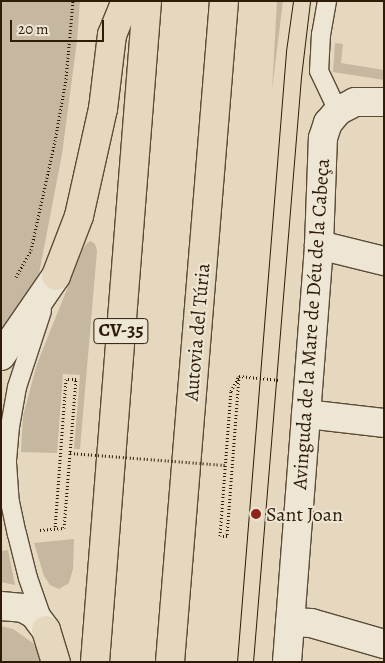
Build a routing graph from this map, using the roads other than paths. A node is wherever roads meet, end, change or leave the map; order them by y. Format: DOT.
graph roads {
  1 [pos="126,1"];
  2 [pos="147,1"];
  3 [pos="224,1"];
  4 [pos="327,1"];
  5 [pos="384,102"];
  6 [pos="338,110"];
  7 [pos="319,245"];
  8 [pos="384,261"];
  9 [pos="56,276"];
  10 [pos="1,356"];
  11 [pos="306,414"];
  12 [pos="384,423"];
  13 [pos="1,606"];
  14 [pos="290,622"];
  15 [pos="46,630"];
  16 [pos="384,644"];
  17 [pos="56,662"];
  18 [pos="95,662"];
  19 [pos="170,662"];
  20 [pos="287,662"];
  1 -- 9 [label="highway"];
  2 -- 18 [label="highway, CV-35"];
  3 -- 19 [label="highway, Autovia del Túria"];
  4 -- 6 [label="lane"];
  5 -- 6 [label="street"];
  6 -- 7 [label="street, Avinguda de la Mare de Déu de la Cabeça"];
  7 -- 8 [label="street"];
  7 -- 11 [label="street, Avinguda de la Mare de Déu de la Cabeça"];
  9 -- 10 [label="street"];
  9 -- 15 [label="lane"];
  11 -- 12 [label="street"];
  11 -- 14 [label="street, Avinguda de la Mare de Déu de la Cabeça"];
  13 -- 15 [label="street"];
  14 -- 16 [label="street"];
  14 -- 20 [label="street, Avinguda de la Mare de Déu de la Cabeça"];
  15 -- 17 [label="highway"];
}
